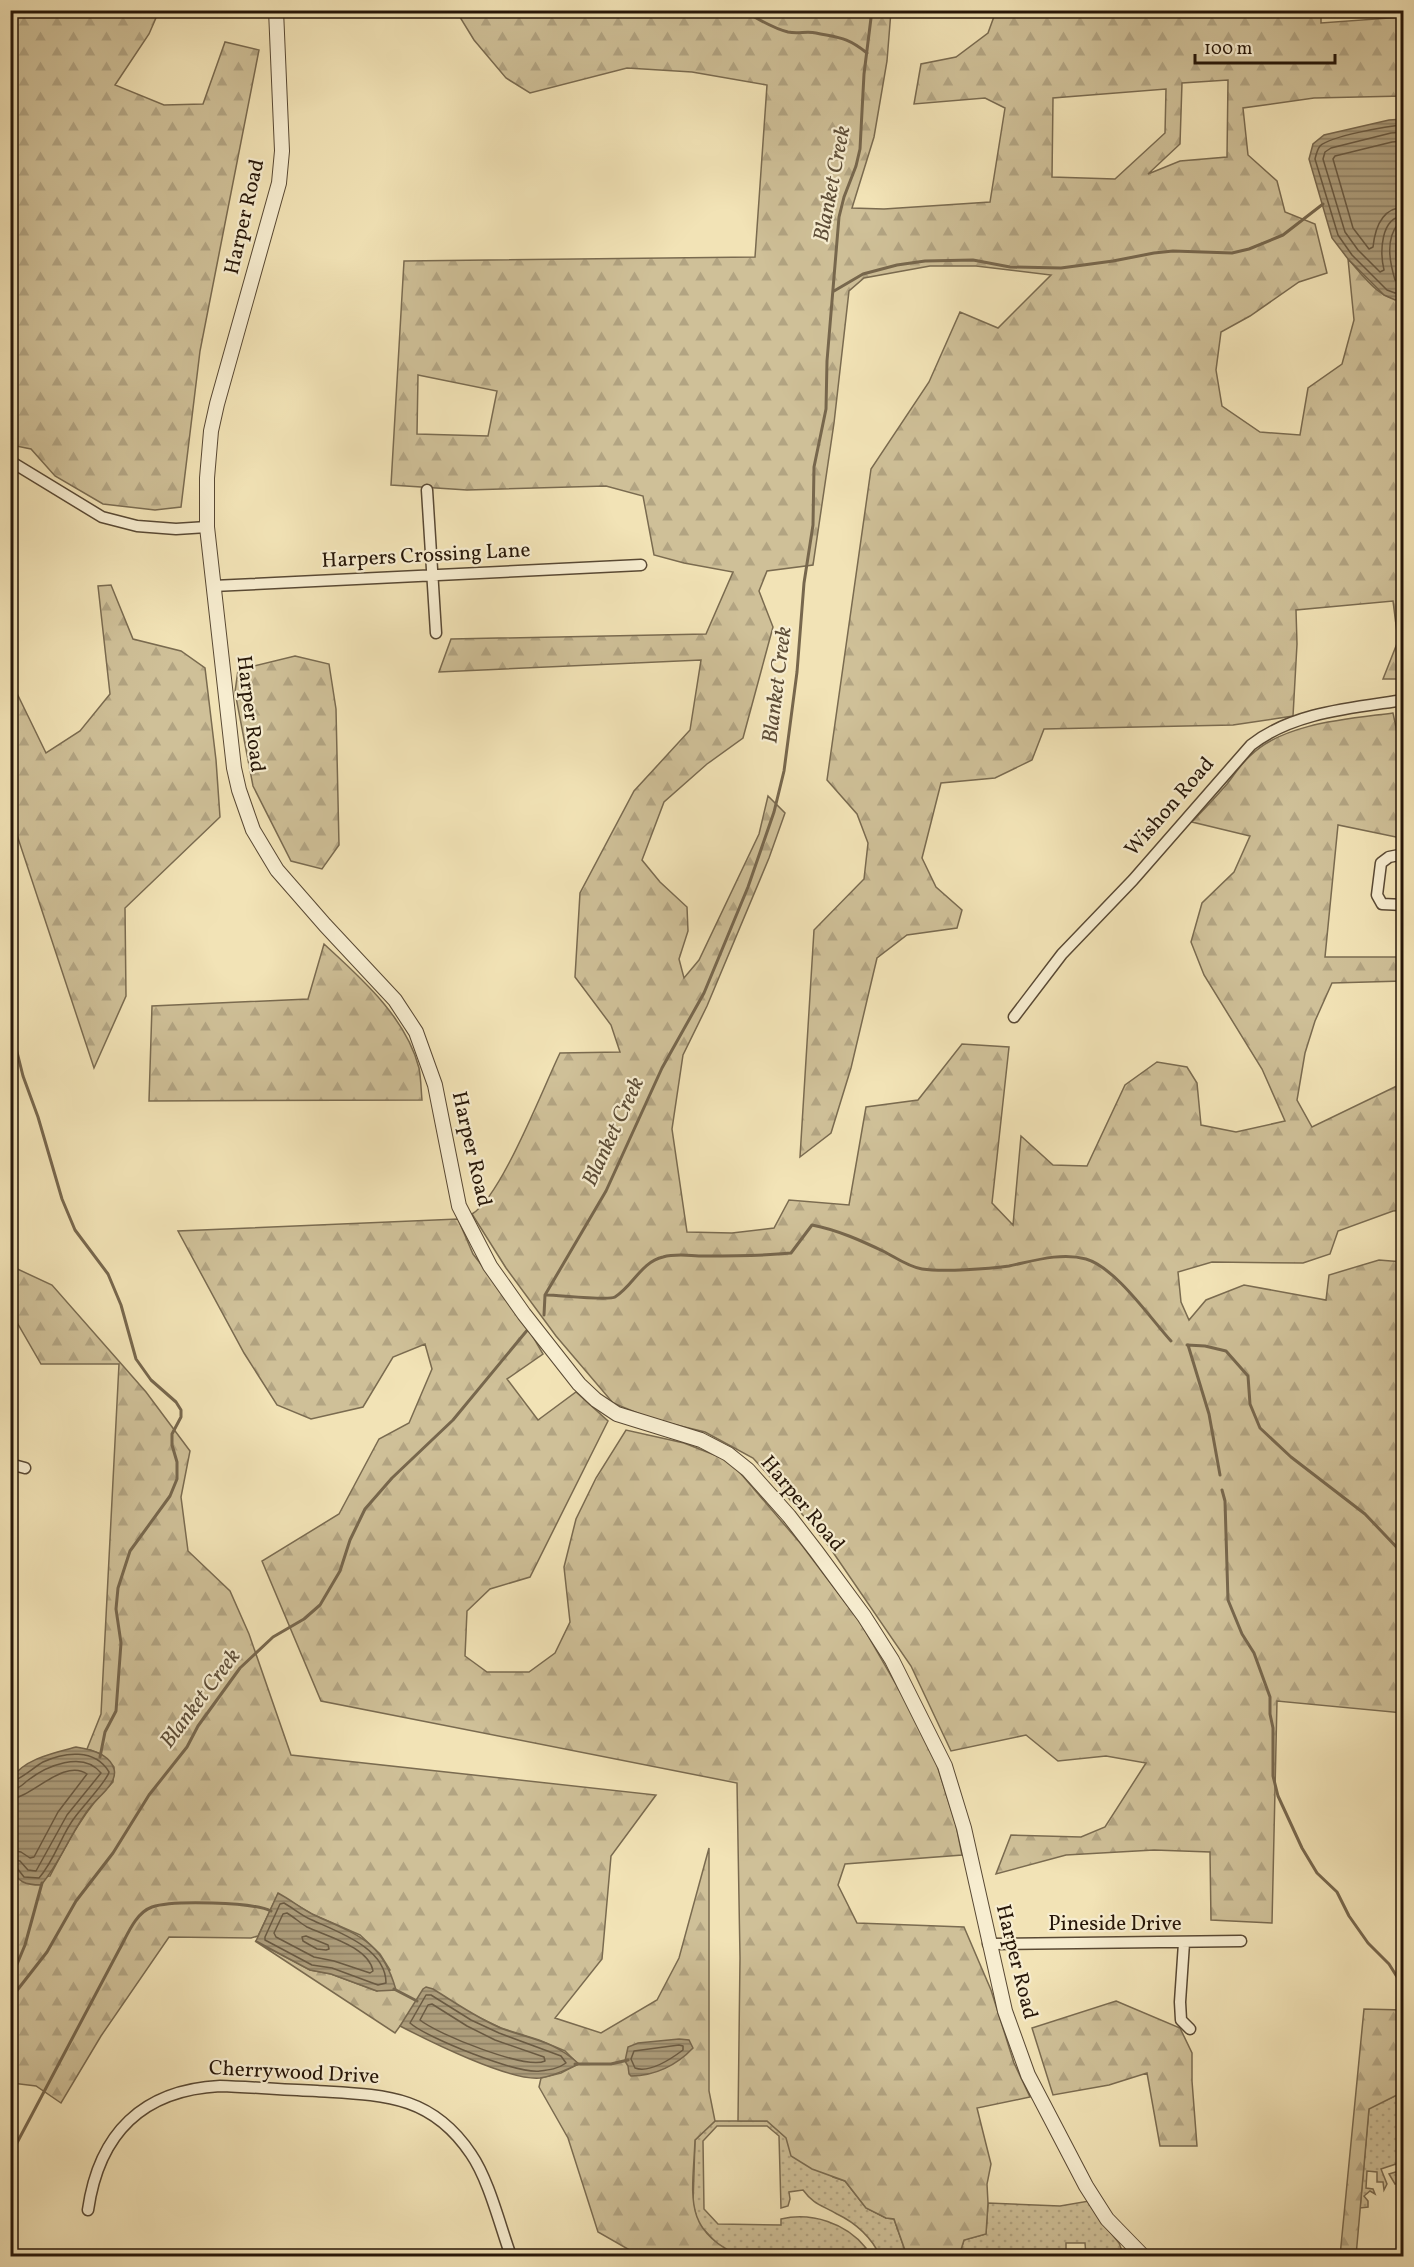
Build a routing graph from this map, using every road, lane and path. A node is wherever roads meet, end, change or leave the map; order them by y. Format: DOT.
graph roads {
  1 [pos="276,10"];
  2 [pos="10,461"];
  3 [pos="427,490"];
  4 [pos="207,527"];
  5 [pos="641,565"];
  6 [pos="433,576"];
  7 [pos="213,586"];
  8 [pos="436,633"];
  9 [pos="1404,700"];
  10 [pos="1404,854"];
  11 [pos="1404,905"];
  12 [pos="1014,1017"];
  13 [pos="10,1464"];
  14 [pos="25,1468"];
  15 [pos="1241,1941"];
  16 [pos="1184,1943"];
  17 [pos="988,1944"];
  18 [pos="1190,2029"];
  19 [pos="88,2210"];
  20 [pos="1125,2239"];
  21 [pos="512,2256"];
  22 [pos="1127,2256"];
  23 [pos="1143,2256"];
  1 -- 4 [label="street, Harper Road"];
  2 -- 4 [label="street"];
  3 -- 6 [label="street"];
  4 -- 7 [label="street, Harper Road"];
  5 -- 6 [label="street, Harpers Crossing Lane"];
  6 -- 7 [label="street, Harpers Crossing Lane"];
  6 -- 8 [label="street"];
  7 -- 17 [label="street, Harper Road"];
  9 -- 12 [label="street, Wishon Road"];
  10 -- 11 [label="street"];
  13 -- 14 [label="street"];
  15 -- 16 [label="street, Pineside Drive"];
  16 -- 17 [label="street, Pineside Drive"];
  16 -- 18 [label="street"];
  17 -- 20 [label="street, Harper Road"];
  19 -- 21 [label="street, Cherrywood Drive"];
  20 -- 22 [label="street"];
  20 -- 23 [label="street, Harper Road"];
}
